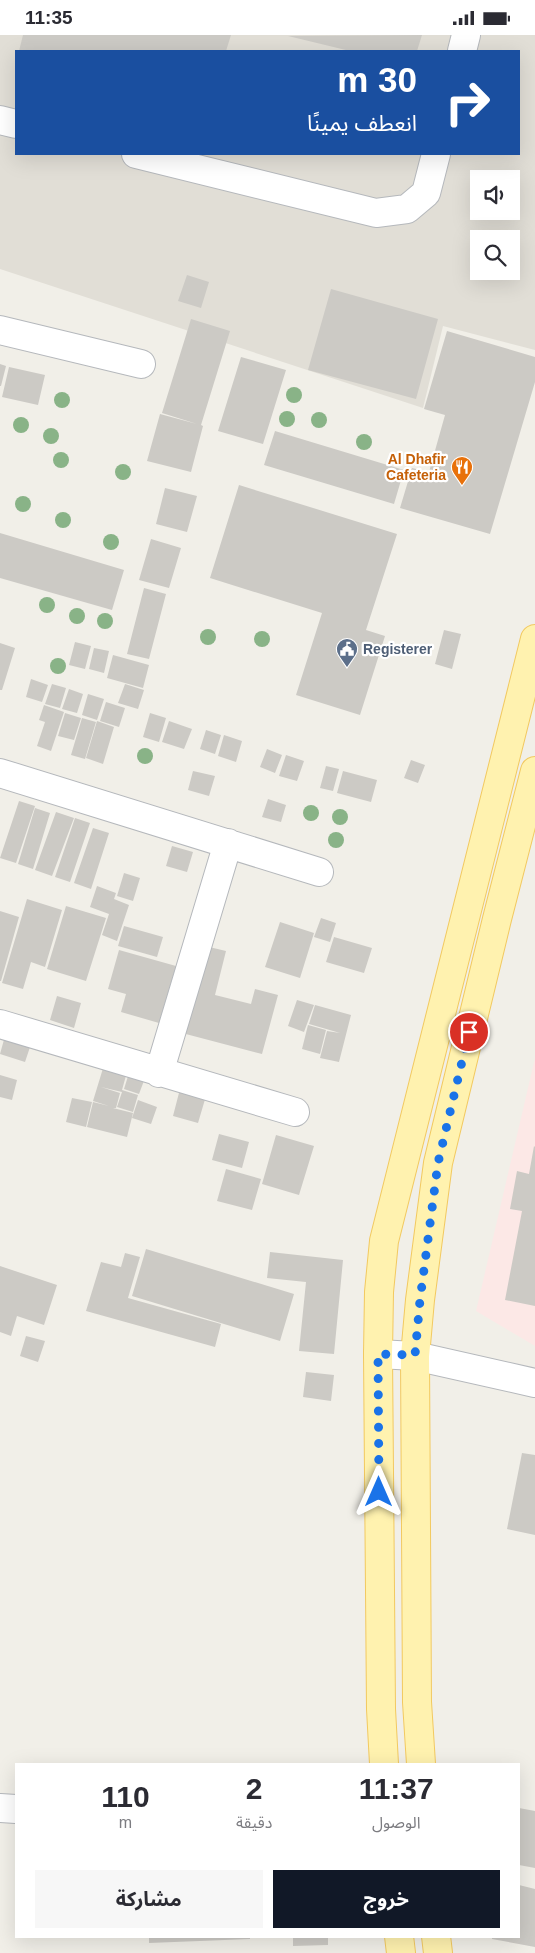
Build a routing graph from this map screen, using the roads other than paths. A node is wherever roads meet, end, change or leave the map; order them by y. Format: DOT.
graph roads {
  1 [pos="466,35"];
  2 [pos="462,50"];
  3 [pos="0,120"];
  4 [pos="15,124"];
  5 [pos="140,155"];
  6 [pos="436,155"];
  7 [pos="0,330"];
  8 [pos="142,363"];
  9 [pos="535,639"];
  10 [pos="535,771"];
  11 [pos="0,773"];
  12 [pos="228,843"];
  13 [pos="319,872"];
  14 [pos="0,1024"];
  15 [pos="160,1073"];
  16 [pos="294,1112"];
  17 [pos="378,1354"];
  18 [pos="415,1355"];
  19 [pos="535,1383"];
  20 [pos="384,1763"];
  21 [pos="421,1763"];
  22 [pos="0,1807"];
  23 [pos="15,1809"];
  24 [pos="399,1938"];
  25 [pos="436,1938"];
  26 [pos="401,1953"];
  27 [pos="438,1953"];
  1 -- 2 [label="street"];
  3 -- 4 [label="street"];
  5 -- 6 [label="street"];
  7 -- 8 [label="street"];
  9 -- 17 [label="main road"];
  10 -- 18 [label="main road"];
  11 -- 12 [label="street"];
  12 -- 13 [label="street"];
  12 -- 15 [label="street"];
  14 -- 15 [label="street"];
  15 -- 16 [label="street"];
  17 -- 18 [label="street"];
  17 -- 20 [label="main road"];
  18 -- 19 [label="street"];
  18 -- 21 [label="main road"];
  22 -- 23 [label="street"];
  24 -- 26 [label="main road"];
  25 -- 27 [label="main road"];
}
